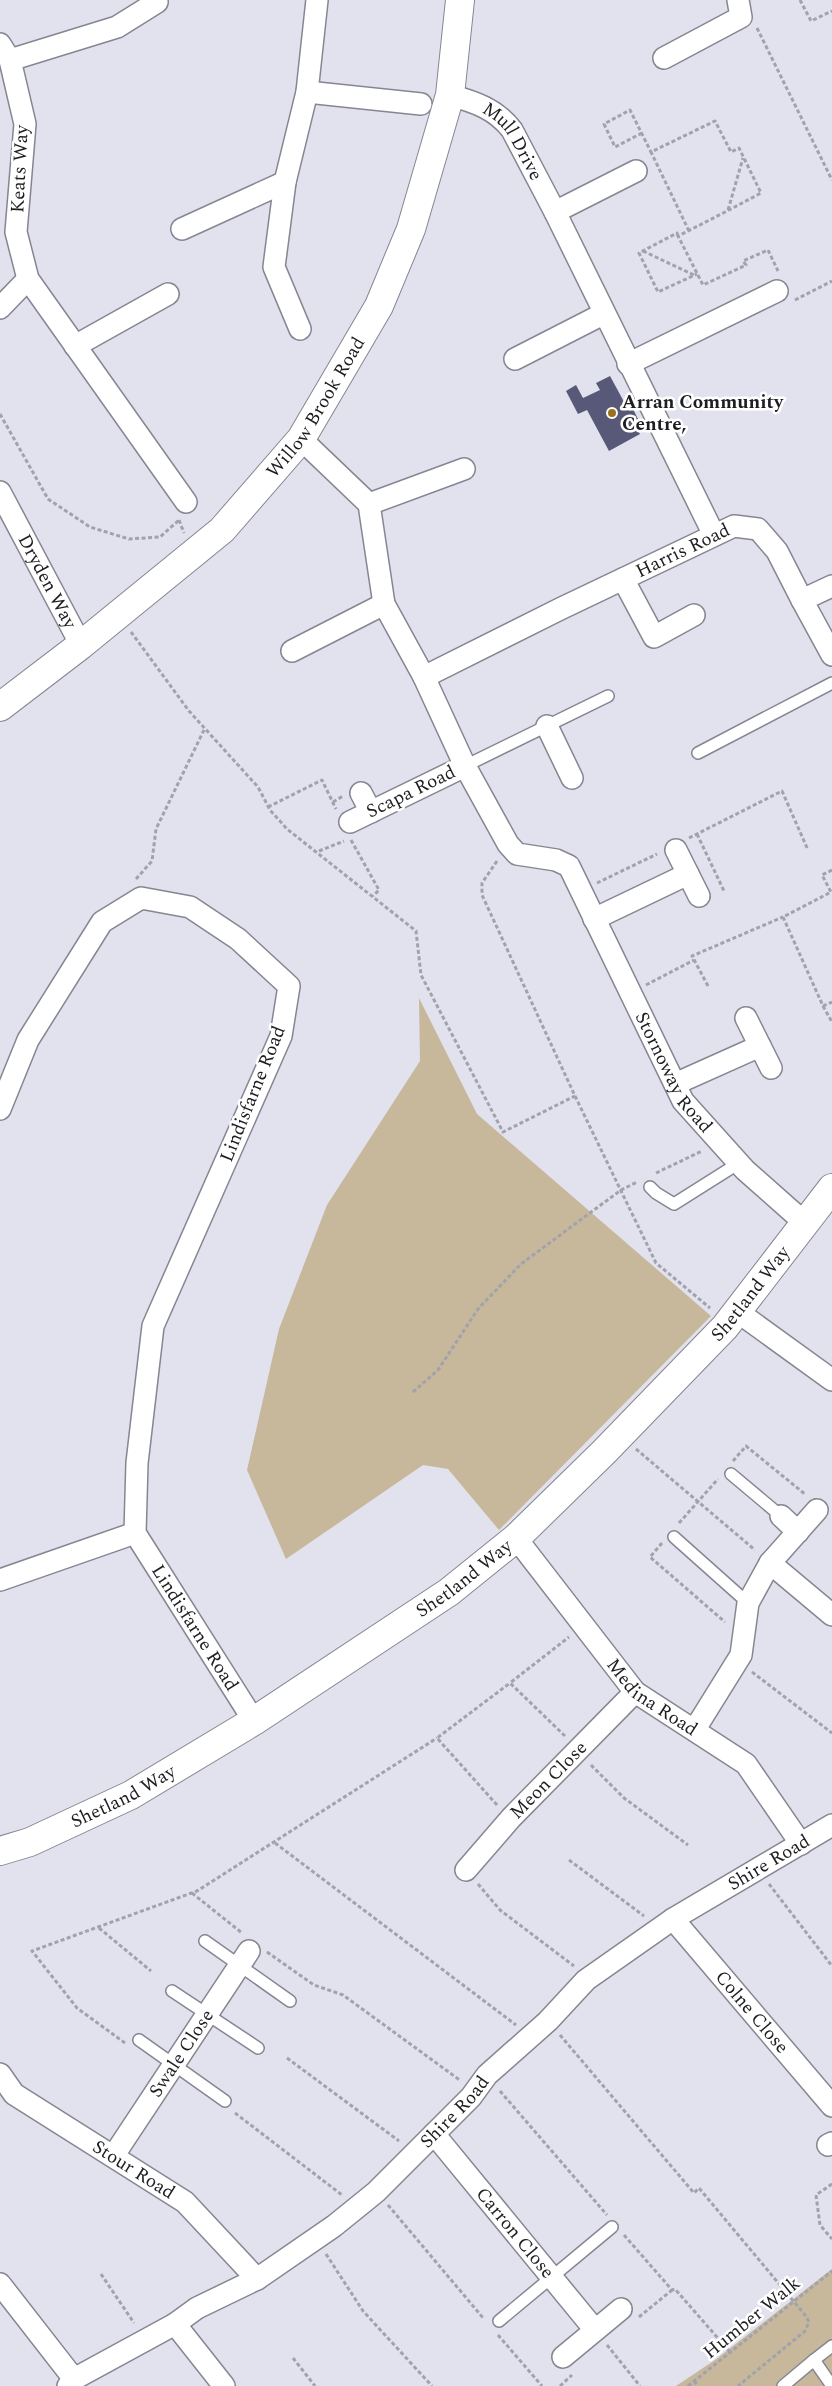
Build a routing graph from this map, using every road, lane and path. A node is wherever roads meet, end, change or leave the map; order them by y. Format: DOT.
graph roads {
  1 [pos="317,0"];
  2 [pos="460,0"];
  3 [pos="800,0"];
  4 [pos="157,2"];
  5 [pos="740,8"];
  6 [pos="832,12"];
  7 [pos="5,52"];
  8 [pos="664,58"];
  9 [pos="307,92"];
  10 [pos="450,95"];
  11 [pos="421,104"];
  12 [pos="642,133"];
  13 [pos="651,152"];
  14 [pos="743,158"];
  15 [pos="636,171"];
  16 [pos="832,180"];
  17 [pos="285,182"];
  18 [pos="728,210"];
  19 [pos="555,212"];
  20 [pos="182,229"];
  21 [pos="689,231"];
  22 [pos="678,236"];
  23 [pos="643,251"];
  24 [pos="696,275"];
  25 [pos="28,279"];
  26 [pos="832,281"];
  27 [pos="782,286"];
  28 [pos="168,294"];
  29 [pos="0,308"];
  30 [pos="603,314"];
  31 [pos="300,329"];
  32 [pos="75,346"];
  33 [pos="515,359"];
  34 [pos="628,364"];
  35 [pos="0,414"];
  36 [pos="300,439"];
  37 [pos="464,469"];
  38 [pos="0,492"];
  39 [pos="369,504"];
  40 [pos="182,511"];
  41 [pos="714,535"];
  42 [pos="193,554"];
  43 [pos="623,578"];
  44 [pos="832,586"];
  45 [pos="802,600"];
  46 [pos="384,604"];
  47 [pos="118,615"];
  48 [pos="694,615"];
  49 [pos="81,645"];
  50 [pos="292,651"];
  51 [pos="832,655"];
  52 [pos="424,677"];
  53 [pos="832,683"];
  54 [pos="608,696"];
  55 [pos="0,707"];
  56 [pos="547,726"];
  57 [pos="204,730"];
  58 [pos="698,753"];
  59 [pos="465,766"];
  60 [pos="572,778"];
  61 [pos="361,793"];
  62 [pos="268,807"];
  63 [pos="371,812"];
  64 [pos="347,828"];
  65 [pos="697,834"];
  66 [pos="508,844"];
  67 [pos="674,847"];
  68 [pos="808,850"];
  69 [pos="319,851"];
  70 [pos="832,870"];
  71 [pos="688,874"];
  72 [pos="134,882"];
  73 [pos="581,891"];
  74 [pos="724,891"];
  75 [pos="373,896"];
  76 [pos="699,896"];
  77 [pos="783,917"];
  78 [pos="594,919"];
  79 [pos="694,960"];
  80 [pos="708,986"];
  81 [pos="630,993"];
  82 [pos="832,1002"];
  83 [pos="823,1006"];
  84 [pos="746,1018"];
  85 [pos="832,1022"];
  86 [pos="760,1046"];
  87 [pos="771,1068"];
  88 [pos="674,1084"];
  89 [pos="575,1096"];
  90 [pos="0,1109"];
  91 [pos="719,1143"];
  92 [pos="739,1163"];
  93 [pos="639,1181"];
  94 [pos="649,1182"];
  95 [pos="832,1188"];
  96 [pos="621,1190"];
  97 [pos="806,1224"];
  98 [pos="733,1317"];
  99 [pos="832,1380"];
  100 [pos="413,1392"];
  101 [pos="621,1435"];
  102 [pos="727,1471"];
  103 [pos="698,1501"];
  104 [pos="817,1510"];
  105 [pos="781,1516"];
  106 [pos="798,1532"];
  107 [pos="135,1533"];
  108 [pos="671,1535"];
  109 [pos="516,1538"];
  110 [pos="770,1563"];
  111 [pos="0,1580"];
  112 [pos="748,1604"];
  113 [pos="832,1615"];
  114 [pos="583,1626"];
  115 [pos="743,1638"];
  116 [pos="738,1661"];
  117 [pos="510,1683"];
  118 [pos="635,1692"];
  119 [pos="254,1721"];
  120 [pos="695,1729"];
  121 [pos="832,1733"];
  122 [pos="437,1738"];
  123 [pos="579,1750"];
  124 [pos="511,1818"];
  125 [pos="832,1825"];
  126 [pos="275,1843"];
  127 [pos="801,1844"];
  128 [pos="688,1845"];
  129 [pos="0,1851"];
  130 [pos="569,1860"];
  131 [pos="466,1870"];
  132 [pos="758,1870"];
  133 [pos="192,1893"];
  134 [pos="666,1924"];
  135 [pos="98,1928"];
  136 [pos="205,1941"];
  137 [pos="249,1951"];
  138 [pos="832,1966"];
  139 [pos="151,1971"];
  140 [pos="586,1980"];
  141 [pos="172,1991"];
  142 [pos="290,2001"];
  143 [pos="207,2016"];
  144 [pos="548,2021"];
  145 [pos="530,2036"];
  146 [pos="134,2042"];
  147 [pos="258,2048"];
  148 [pos="287,2058"];
  149 [pos="174,2066"];
  150 [pos="0,2074"];
  151 [pos="475,2091"];
  152 [pos="7,2100"];
  153 [pos="225,2101"];
  154 [pos="832,2106"];
  155 [pos="235,2113"];
  156 [pos="434,2134"];
  157 [pos="415,2153"];
  158 [pos="114,2155"];
  159 [pos="832,2184"];
  160 [pos="376,2192"];
  161 [pos="358,2207"];
  162 [pos="612,2227"];
  163 [pos="316,2239"];
  164 [pos="832,2239"];
  165 [pos="832,2270"];
  166 [pos="101,2274"];
  167 [pos="552,2278"];
  168 [pos="257,2279"];
  169 [pos="0,2284"];
  170 [pos="792,2302"];
  171 [pos="621,2309"];
  172 [pos="495,2323"];
  173 [pos="175,2324"];
  174 [pos="596,2330"];
  175 [pos="497,2334"];
  176 [pos="146,2340"];
  177 [pos="832,2346"];
  178 [pos="563,2357"];
  179 [pos="292,2358"];
  180 [pos="814,2360"];
  181 [pos="694,2381"];
  182 [pos="71,2383"];
  183 [pos="224,2386"];
  184 [pos="315,2386"];
  185 [pos="432,2386"];
  186 [pos="542,2386"];
  187 [pos="640,2386"];
  188 [pos="688,2386"];
  189 [pos="698,2386"];
  190 [pos="738,2386"];
  191 [pos="782,2386"];
  192 [pos="832,2386"];
  1 -- 9 [label="street"];
  2 -- 10 [label="street, Willow Brook Road"];
  3 -- 6 [label="path"];
  4 -- 7 [label="street, Keats Way"];
  5 -- 8 [label="street"];
  5 -- 16 [label="path"];
  7 -- 25 [label="street, Keats Way"];
  9 -- 11 [label="street"];
  9 -- 17 [label="street"];
  10 -- 19 [label="street, Mull Drive"];
  10 -- 36 [label="street, Willow Brook Road"];
  12 -- 12 [label="path"];
  12 -- 13 [label="path"];
  13 -- 14 [label="path"];
  13 -- 21 [label="path"];
  14 -- 18 [label="path"];
  14 -- 18 [label="path"];
  15 -- 19 [label="street"];
  17 -- 20 [label="street"];
  17 -- 31 [label="street"];
  18 -- 21 [label="path"];
  19 -- 30 [label="street, Mull Drive"];
  21 -- 22 [label="path"];
  22 -- 23 [label="path"];
  22 -- 24 [label="path"];
  23 -- 24 [label="path"];
  23 -- 24 [label="path"];
  24 -- 27 [label="path"];
  25 -- 29 [label="street"];
  25 -- 32 [label="street, Keats Way"];
  26 -- 27 [label="path"];
  27 -- 34 [label="street"];
  28 -- 32 [label="street"];
  30 -- 33 [label="street"];
  30 -- 34 [label="street, Mull Drive"];
  32 -- 40 [label="street, Keats Way"];
  34 -- 41 [label="street, Mull Drive"];
  35 -- 40 [label="path"];
  36 -- 39 [label="street"];
  36 -- 42 [label="street, Willow Brook Road"];
  37 -- 39 [label="street"];
  38 -- 49 [label="street, Dryden Way"];
  39 -- 46 [label="street, Scapa Road"];
  40 -- 42 [label="path"];
  41 -- 43 [label="street, Harris Road"];
  41 -- 45 [label="street, Harris Road"];
  42 -- 47 [label="street, Willow Brook Road"];
  43 -- 48 [label="street"];
  43 -- 52 [label="street, Harris Road"];
  44 -- 45 [label="street"];
  45 -- 51 [label="street, Harris Road"];
  46 -- 50 [label="street"];
  46 -- 52 [label="street, Scapa Road"];
  47 -- 49 [label="street, Willow Brook Road"];
  47 -- 57 [label="path"];
  49 -- 55 [label="street, Willow Brook Road"];
  52 -- 59 [label="street, Scapa Road"];
  53 -- 58 [label="lane"];
  54 -- 56 [label="lane"];
  56 -- 59 [label="lane"];
  56 -- 60 [label="street"];
  57 -- 62 [label="path"];
  57 -- 72 [label="path"];
  59 -- 63 [label="street, Scapa Road"];
  59 -- 66 [label="street"];
  61 -- 63 [label="street"];
  62 -- 64 [label="path"];
  62 -- 75 [label="path"];
  63 -- 64 [label="street, Scapa Road"];
  64 -- 69 [label="path"];
  64 -- 75 [label="path"];
  65 -- 67 [label="path"];
  65 -- 68 [label="path"];
  65 -- 74 [label="path"];
  66 -- 73 [label="street, Stornoway Road"];
  66 -- 89 [label="path"];
  67 -- 71 [label="street"];
  67 -- 73 [label="path"];
  70 -- 77 [label="path"];
  71 -- 76 [label="street"];
  71 -- 78 [label="street"];
  73 -- 78 [label="street, Stornoway Road"];
  75 -- 89 [label="path"];
  77 -- 79 [label="path"];
  77 -- 83 [label="path"];
  78 -- 81 [label="street, Stornoway Road"];
  79 -- 80 [label="path"];
  79 -- 81 [label="path"];
  81 -- 88 [label="street, Stornoway Road"];
  82 -- 83 [label="path"];
  83 -- 85 [label="path"];
  84 -- 86 [label="street"];
  86 -- 87 [label="street"];
  86 -- 88 [label="street"];
  88 -- 91 [label="street, Stornoway Road"];
  89 -- 96 [label="path"];
  90 -- 107 [label="street, Lindisfarne Road"];
  91 -- 92 [label="street, Stornoway Road"];
  91 -- 94 [label="path"];
  92 -- 94 [label="lane"];
  92 -- 97 [label="street, Stornoway Road"];
  93 -- 96 [label="path"];
  95 -- 97 [label="street, Shetland Way"];
  96 -- 98 [label="path"];
  96 -- 100 [label="path"];
  97 -- 98 [label="street, Shetland Way"];
  98 -- 99 [label="street"];
  98 -- 101 [label="street, Shetland Way"];
  101 -- 103 [label="path"];
  101 -- 109 [label="street, Shetland Way"];
  102 -- 103 [label="path"];
  102 -- 104 [label="path"];
  102 -- 105 [label="lane"];
  103 -- 108 [label="path"];
  103 -- 110 [label="path"];
  104 -- 106 [label="street"];
  105 -- 106 [label="street"];
  106 -- 110 [label="street"];
  107 -- 111 [label="street"];
  107 -- 119 [label="street, Lindisfarne Road"];
  108 -- 112 [label="lane"];
  108 -- 115 [label="path"];
  109 -- 114 [label="street, Medina Road"];
  109 -- 119 [label="street, Shetland Way"];
  110 -- 112 [label="street"];
  110 -- 113 [label="street"];
  112 -- 115 [label="street"];
  114 -- 117 [label="path"];
  114 -- 118 [label="street, Medina Road"];
  115 -- 116 [label="street"];
  116 -- 120 [label="street"];
  116 -- 121 [label="path"];
  117 -- 122 [label="path"];
  117 -- 123 [label="path"];
  118 -- 120 [label="street, Medina Road"];
  118 -- 123 [label="street, Meon Close"];
  119 -- 129 [label="street, Shetland Way"];
  120 -- 127 [label="street, Medina Road"];
  122 -- 124 [label="path"];
  122 -- 126 [label="path"];
  123 -- 124 [label="street, Meon Close"];
  123 -- 128 [label="path"];
  124 -- 131 [label="street, Meon Close"];
  125 -- 127 [label="street, Shire Road"];
  126 -- 133 [label="path"];
  126 -- 145 [label="path"];
  127 -- 132 [label="street, Shire Road"];
  130 -- 134 [label="path"];
  131 -- 140 [label="path"];
  132 -- 134 [label="street, Shire Road"];
  132 -- 138 [label="path"];
  133 -- 135 [label="path"];
  133 -- 137 [label="path"];
  134 -- 140 [label="street, Shire Road"];
  134 -- 154 [label="street, Colne Close"];
  135 -- 139 [label="path"];
  135 -- 146 [label="path"];
  136 -- 137 [label="lane"];
  137 -- 142 [label="lane"];
  137 -- 143 [label="street, Swale Close"];
  137 -- 151 [label="path"];
  140 -- 144 [label="street, Shire Road"];
  141 -- 143 [label="lane"];
  143 -- 147 [label="lane"];
  143 -- 149 [label="street, Swale Close"];
  144 -- 145 [label="street, Shire Road"];
  144 -- 170 [label="path"];
  145 -- 151 [label="street, Shire Road"];
  146 -- 149 [label="lane"];
  148 -- 157 [label="path"];
  149 -- 153 [label="lane"];
  149 -- 158 [label="street, Swale Close"];
  150 -- 152 [label="street, Stour Road"];
  151 -- 156 [label="street, Shire Road"];
  152 -- 158 [label="street, Stour Road"];
  155 -- 161 [label="path"];
  156 -- 157 [label="street, Shire Road"];
  156 -- 167 [label="street, Carron Close"];
  157 -- 160 [label="street, Shire Road"];
  158 -- 168 [label="street, Stour Road"];
  159 -- 164 [label="path"];
  160 -- 161 [label="street, Shire Road"];
  160 -- 172 [label="path"];
  161 -- 163 [label="street, Shire Road"];
  162 -- 167 [label="lane"];
  163 -- 168 [label="street, Shire Road"];
  163 -- 185 [label="path"];
  165 -- 170 [label="path, Humber Walk"];
  166 -- 176 [label="path"];
  167 -- 172 [label="lane"];
  167 -- 174 [label="street, Carron Close"];
  168 -- 173 [label="street, Shire Road"];
  169 -- 182 [label="street"];
  170 -- 181 [label="path, Humber Walk"];
  170 -- 190 [label="path"];
  171 -- 174 [label="street"];
  173 -- 176 [label="street, Shire Road"];
  173 -- 183 [label="street"];
  174 -- 178 [label="street"];
  174 -- 187 [label="path"];
  175 -- 186 [label="path"];
  176 -- 182 [label="street, Shire Road"];
  177 -- 180 [label="lane"];
  179 -- 184 [label="path"];
  180 -- 191 [label="lane"];
  180 -- 192 [label="lane"];
  181 -- 188 [label="path, Humber Walk"];
  181 -- 189 [label="path"];
}
